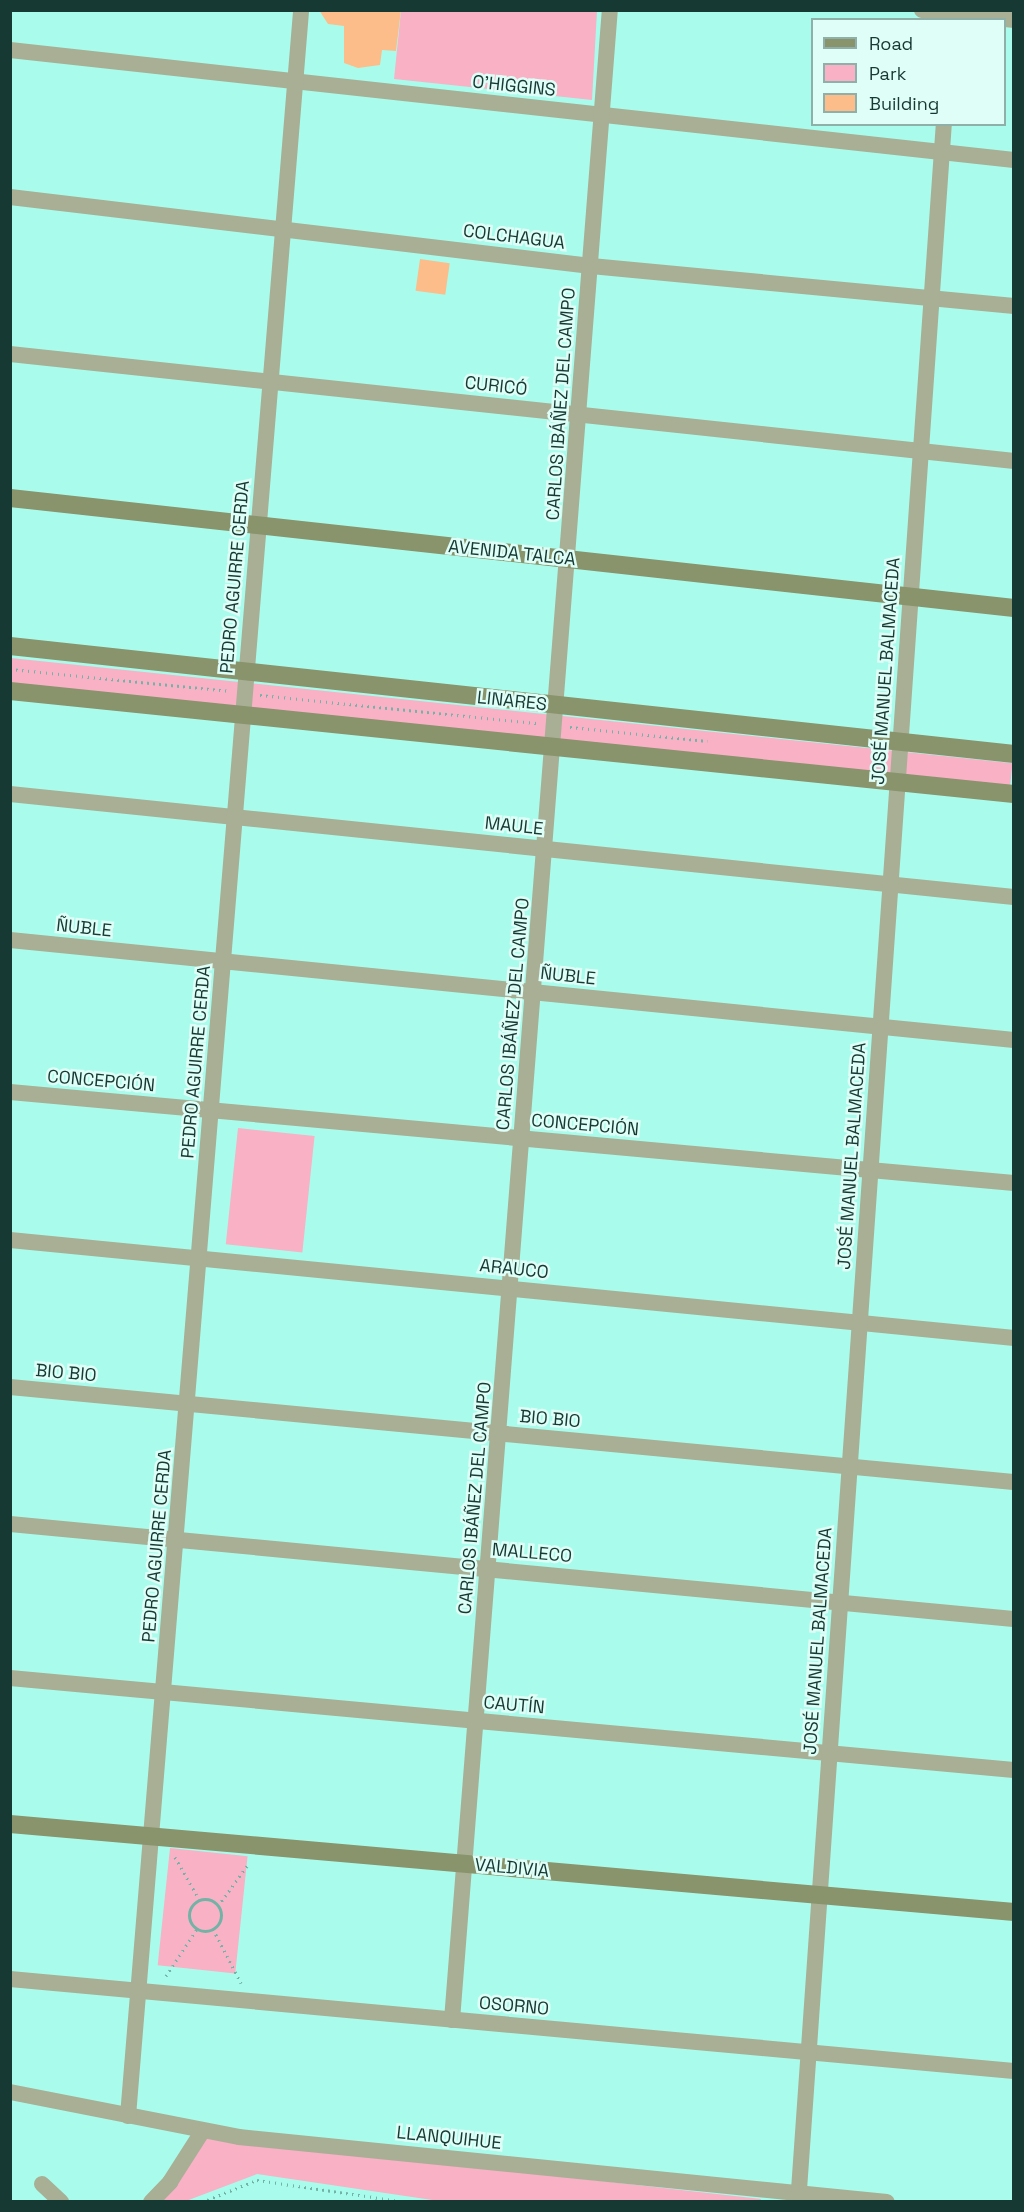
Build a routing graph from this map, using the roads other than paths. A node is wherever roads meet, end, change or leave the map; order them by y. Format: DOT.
graph roads {
  1 [pos="301,10"];
  2 [pos="610,10"];
  3 [pos="922,10"];
  4 [pos="951,14"];
  5 [pos="993,18"];
  6 [pos="10,50"];
  7 [pos="295,81"];
  8 [pos="602,115"];
  9 [pos="944,126"];
  10 [pos="942,152"];
  11 [pos="1014,160"];
  12 [pos="10,197"];
  13 [pos="284,227"];
  14 [pos="591,266"];
  15 [pos="931,299"];
  16 [pos="1014,306"];
  17 [pos="10,354"];
  18 [pos="271,381"];
  19 [pos="580,414"];
  20 [pos="921,451"];
  21 [pos="1014,461"];
  22 [pos="10,498"];
  23 [pos="259,526"];
  24 [pos="569,560"];
  25 [pos="910,597"];
  26 [pos="1014,608"];
  27 [pos="10,646"];
  28 [pos="247,672"];
  29 [pos="10,691"];
  30 [pos="558,706"];
  31 [pos="244,715"];
  32 [pos="900,742"];
  33 [pos="554,748"];
  34 [pos="1014,754"];
  35 [pos="897,782"];
  36 [pos="10,794"];
  37 [pos="1014,794"];
  38 [pos="236,817"];
  39 [pos="546,849"];
  40 [pos="890,885"];
  41 [pos="1014,897"];
  42 [pos="10,940"];
  43 [pos="224,961"];
  44 [pos="535,992"];
  45 [pos="880,1026"];
  46 [pos="1014,1040"];
  47 [pos="10,1092"];
  48 [pos="212,1110"];
  49 [pos="523,1138"];
  50 [pos="870,1170"];
  51 [pos="1014,1183"];
  52 [pos="10,1240"];
  53 [pos="199,1258"];
  54 [pos="511,1289"];
  55 [pos="859,1322"];
  56 [pos="1014,1338"];
  57 [pos="10,1388"];
  58 [pos="188,1404"];
  59 [pos="500,1434"];
  60 [pos="849,1467"];
  61 [pos="1014,1482"];
  62 [pos="10,1524"];
  63 [pos="177,1539"];
  64 [pos="489,1569"];
  65 [pos="840,1602"];
  66 [pos="1014,1618"];
  67 [pos="10,1678"];
  68 [pos="164,1693"];
  69 [pos="476,1721"];
  70 [pos="829,1753"];
  71 [pos="1014,1770"];
  72 [pos="10,1824"];
  73 [pos="158,1837"];
  74 [pos="465,1864"];
  75 [pos="819,1895"];
  76 [pos="1014,1912"];
  77 [pos="10,1979"];
  78 [pos="148,1992"];
  79 [pos="452,2019"];
  80 [pos="808,2052"];
  81 [pos="1014,2071"];
  82 [pos="10,2092"];
  83 [pos="128,2116"];
  84 [pos="201,2132"];
  85 [pos="42,2184"];
  86 [pos="799,2190"];
  87 [pos="61,2202"];
  88 [pos="151,2202"];
  89 [pos="887,2202"];
  1 -- 7 [label="street, PEDRO AGUIRRE CERDA"];
  2 -- 8 [label="street, CARLOS IBÁÑEZ DEL CAMPO"];
  3 -- 4 [label="street"];
  4 -- 5 [label="street"];
  6 -- 7 [label="street, O'HIGGINS"];
  7 -- 8 [label="street, O'HIGGINS"];
  7 -- 13 [label="street, PEDRO AGUIRRE CERDA"];
  8 -- 10 [label="street, O'HIGGINS"];
  8 -- 14 [label="street, CARLOS IBÁÑEZ DEL CAMPO"];
  9 -- 10 [label="street, JOSÉ MANUEL BALMACEDA"];
  10 -- 11 [label="street, O'HIGGINS"];
  10 -- 15 [label="street, JOSÉ MANUEL BALMACEDA"];
  12 -- 13 [label="street, COLCHAGUA"];
  13 -- 14 [label="street, COLCHAGUA"];
  13 -- 18 [label="street, PEDRO AGUIRRE CERDA"];
  14 -- 15 [label="street, COLCHAGUA"];
  14 -- 19 [label="street, CARLOS IBÁÑEZ DEL CAMPO"];
  15 -- 16 [label="street, COLCHAGUA"];
  15 -- 20 [label="street, JOSÉ MANUEL BALMACEDA"];
  17 -- 18 [label="street, CURICÓ"];
  18 -- 19 [label="street, CURICÓ"];
  18 -- 23 [label="street, PEDRO AGUIRRE CERDA"];
  19 -- 20 [label="street, CURICÓ"];
  19 -- 24 [label="street, CARLOS IBÁÑEZ DEL CAMPO"];
  20 -- 21 [label="street, CURICÓ"];
  20 -- 25 [label="street, JOSÉ MANUEL BALMACEDA"];
  22 -- 23 [label="main road, AVENIDA TALCA"];
  23 -- 24 [label="main road, AVENIDA TALCA"];
  23 -- 28 [label="street, PEDRO AGUIRRE CERDA"];
  24 -- 25 [label="main road, AVENIDA TALCA"];
  24 -- 30 [label="street, CARLOS IBÁÑEZ DEL CAMPO"];
  25 -- 26 [label="main road, AVENIDA TALCA"];
  25 -- 32 [label="street, JOSÉ MANUEL BALMACEDA"];
  27 -- 28 [label="main road, LINARES"];
  28 -- 30 [label="main road, LINARES"];
  28 -- 31 [label="street, PEDRO AGUIRRE CERDA"];
  29 -- 31 [label="main road"];
  30 -- 32 [label="main road, LINARES"];
  30 -- 33 [label="street, CARLOS IBÁÑEZ DEL CAMPO"];
  31 -- 33 [label="main road"];
  31 -- 38 [label="street, PEDRO AGUIRRE CERDA"];
  32 -- 34 [label="main road, LINARES"];
  32 -- 35 [label="street, JOSÉ MANUEL BALMACEDA"];
  33 -- 35 [label="main road"];
  33 -- 39 [label="street, CARLOS IBÁÑEZ DEL CAMPO"];
  35 -- 37 [label="main road"];
  35 -- 40 [label="street, JOSÉ MANUEL BALMACEDA"];
  36 -- 38 [label="street, MAULE"];
  38 -- 39 [label="street, MAULE"];
  38 -- 43 [label="street, PEDRO AGUIRRE CERDA"];
  39 -- 40 [label="street, MAULE"];
  39 -- 44 [label="street, CARLOS IBÁÑEZ DEL CAMPO"];
  40 -- 41 [label="street, MAULE"];
  40 -- 45 [label="street, JOSÉ MANUEL BALMACEDA"];
  42 -- 43 [label="street, ÑUBLE"];
  43 -- 44 [label="street, ÑUBLE"];
  43 -- 48 [label="street, PEDRO AGUIRRE CERDA"];
  44 -- 45 [label="street, ÑUBLE"];
  44 -- 49 [label="street, CARLOS IBÁÑEZ DEL CAMPO"];
  45 -- 46 [label="street, ÑUBLE"];
  45 -- 50 [label="street, JOSÉ MANUEL BALMACEDA"];
  47 -- 48 [label="street, CONCEPCIÓN"];
  48 -- 49 [label="street, CONCEPCIÓN"];
  48 -- 53 [label="street, PEDRO AGUIRRE CERDA"];
  49 -- 50 [label="street, CONCEPCIÓN"];
  49 -- 54 [label="street, CARLOS IBÁÑEZ DEL CAMPO"];
  50 -- 51 [label="street, CONCEPCIÓN"];
  50 -- 55 [label="street, JOSÉ MANUEL BALMACEDA"];
  52 -- 53 [label="street, ARAUCO"];
  53 -- 54 [label="street, ARAUCO"];
  53 -- 58 [label="street, PEDRO AGUIRRE CERDA"];
  54 -- 55 [label="street, ARAUCO"];
  54 -- 59 [label="street, CARLOS IBÁÑEZ DEL CAMPO"];
  55 -- 56 [label="street, ARAUCO"];
  55 -- 60 [label="street, JOSÉ MANUEL BALMACEDA"];
  57 -- 58 [label="street, BIO BIO"];
  58 -- 59 [label="street, BIO BIO"];
  58 -- 63 [label="street, PEDRO AGUIRRE CERDA"];
  59 -- 60 [label="street, BIO BIO"];
  59 -- 64 [label="street, CARLOS IBÁÑEZ DEL CAMPO"];
  60 -- 61 [label="street, BIO BIO"];
  60 -- 65 [label="street, JOSÉ MANUEL BALMACEDA"];
  62 -- 63 [label="street, MALLECO"];
  63 -- 64 [label="street, MALLECO"];
  63 -- 68 [label="street, PEDRO AGUIRRE CERDA"];
  64 -- 65 [label="street, MALLECO"];
  64 -- 69 [label="street, CARLOS IBÁÑEZ DEL CAMPO"];
  65 -- 66 [label="street, MALLECO"];
  65 -- 70 [label="street, JOSÉ MANUEL BALMACEDA"];
  67 -- 68 [label="street, CAUTÍN"];
  68 -- 69 [label="street, CAUTÍN"];
  68 -- 73 [label="street, PEDRO AGUIRRE CERDA"];
  69 -- 70 [label="street, CAUTÍN"];
  69 -- 74 [label="street, CARLOS IBÁÑEZ DEL CAMPO"];
  70 -- 71 [label="street, CAUTÍN"];
  70 -- 75 [label="street, JOSÉ MANUEL BALMACEDA"];
  72 -- 73 [label="main road, VALDIVIA"];
  73 -- 74 [label="main road, VALDIVIA"];
  73 -- 78 [label="street, PEDRO AGUIRRE CERDA"];
  74 -- 75 [label="main road, VALDIVIA"];
  74 -- 79 [label="street, CARLOS IBÁÑEZ DEL CAMPO"];
  75 -- 76 [label="main road, VALDIVIA"];
  75 -- 80 [label="street, JOSÉ MANUEL BALMACEDA"];
  77 -- 78 [label="street, OSORNO"];
  78 -- 79 [label="street, OSORNO"];
  78 -- 83 [label="street, PEDRO AGUIRRE CERDA"];
  79 -- 80 [label="street, OSORNO"];
  80 -- 81 [label="street, OSORNO"];
  80 -- 86 [label="street, JOSÉ MANUEL BALMACEDA"];
  82 -- 83 [label="street, LLANQUIHUE"];
  83 -- 84 [label="street, LLANQUIHUE"];
  84 -- 86 [label="street, LLANQUIHUE"];
  84 -- 88 [label="street"];
  85 -- 87 [label="street"];
  86 -- 89 [label="street, LLANQUIHUE"];
}
